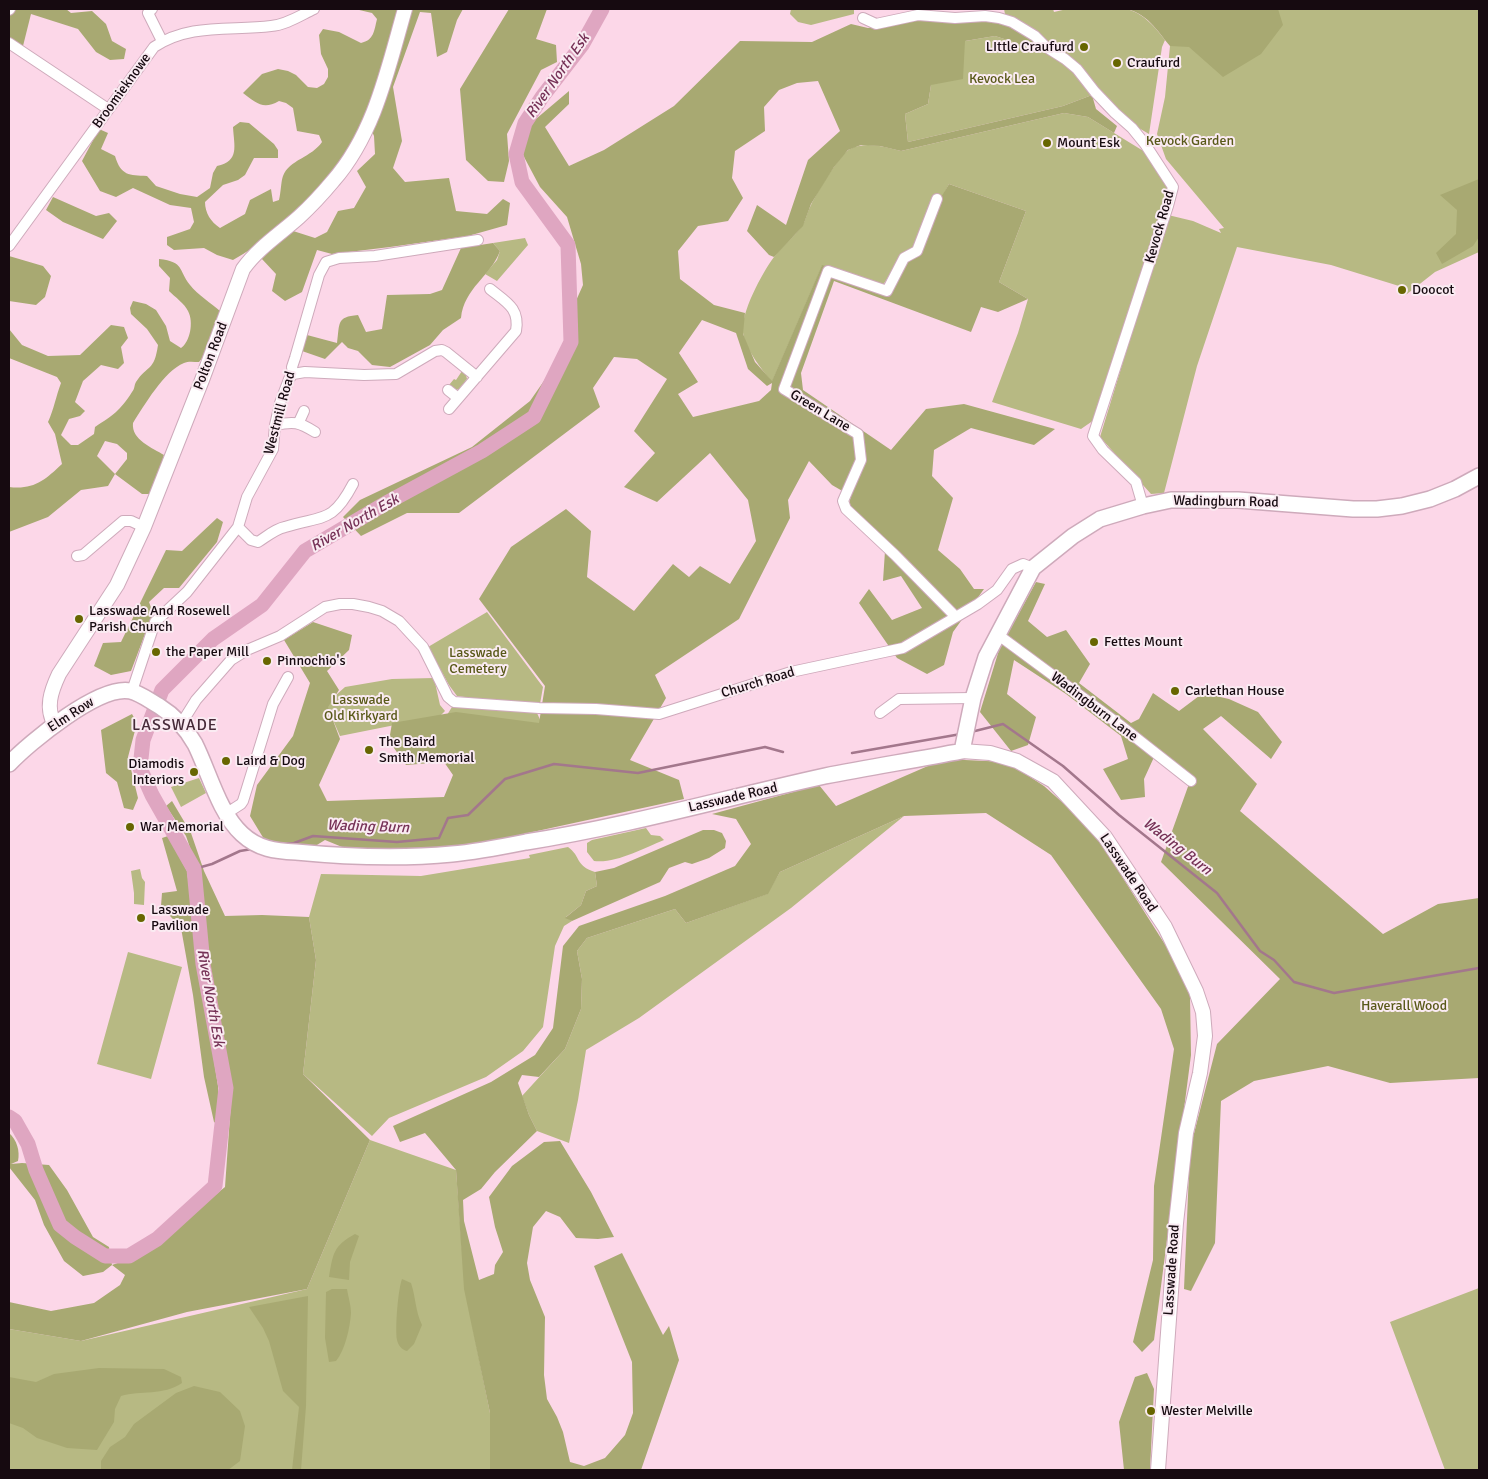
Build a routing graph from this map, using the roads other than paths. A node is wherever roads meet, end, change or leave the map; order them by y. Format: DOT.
graph roads {
  1 [pos="314,9"];
  2 [pos="405,9"];
  3 [pos="147,10"];
  4 [pos="863,18"];
  5 [pos="162,41"];
  6 [pos="9,43"];
  7 [pos="108,109"];
  8 [pos="937,199"];
  9 [pos="11,239"];
  10 [pos="478,240"];
  11 [pos="490,289"];
  12 [pos="293,374"];
  13 [pos="477,378"];
  14 [pos="448,390"];
  15 [pos="458,398"];
  16 [pos="449,409"];
  17 [pos="304,411"];
  18 [pos="298,422"];
  19 [pos="275,425"];
  20 [pos="315,432"];
  21 [pos="1479,476"];
  22 [pos="353,484"];
  23 [pos="1143,506"];
  24 [pos="144,527"];
  25 [pos="238,527"];
  26 [pos="78,556"];
  27 [pos="1032,568"];
  28 [pos="954,616"];
  29 [pos="997,634"];
  30 [pos="288,677"];
  31 [pos="137,694"];
  32 [pos="973,698"];
  33 [pos="880,713"];
  34 [pos="178,720"];
  35 [pos="55,724"];
  36 [pos="964,740"];
  37 [pos="9,764"];
  38 [pos="1191,781"];
  39 [pos="230,810"];
  40 [pos="1158,1470"];
  1 -- 5 [label="street, Broomieknowe"];
  2 -- 24 [label="street, Polton Road"];
  3 -- 5 [label="street"];
  4 -- 23 [label="street, Kevock Road"];
  5 -- 7 [label="street, Broomieknowe"];
  6 -- 7 [label="street"];
  7 -- 9 [label="street, Broomieknowe"];
  8 -- 28 [label="street, Green Lane"];
  10 -- 12 [label="street, Westmill Road"];
  11 -- 13 [label="street"];
  12 -- 13 [label="street"];
  12 -- 19 [label="street, Westmill Road"];
  13 -- 15 [label="street"];
  14 -- 15 [label="street"];
  15 -- 16 [label="street"];
  17 -- 18 [label="street"];
  18 -- 19 [label="street"];
  18 -- 20 [label="street"];
  19 -- 25 [label="street, Westmill Road"];
  21 -- 23 [label="main road, Wadingburn Road"];
  22 -- 25 [label="street"];
  23 -- 27 [label="main road, Wadingburn Road"];
  24 -- 26 [label="street"];
  24 -- 35 [label="street, Polton Road"];
  25 -- 31 [label="street, Westmill Road"];
  27 -- 28 [label="street, Church Road"];
  27 -- 29 [label="main road, Wadingburn Road"];
  28 -- 34 [label="street, Church Road"];
  29 -- 32 [label="main road, Wadingburn Road"];
  29 -- 38 [label="street, Wadingburn Lane"];
  30 -- 39 [label="street"];
  31 -- 34 [label="main road"];
  31 -- 35 [label="main road, Elm Row"];
  32 -- 33 [label="street"];
  32 -- 36 [label="main road, Wadingburn Road"];
  34 -- 39 [label="main road"];
  35 -- 37 [label="main road, Elm Row"];
  36 -- 39 [label="main road, Lasswade Road"];
  36 -- 40 [label="street, Lasswade Road"];
}
